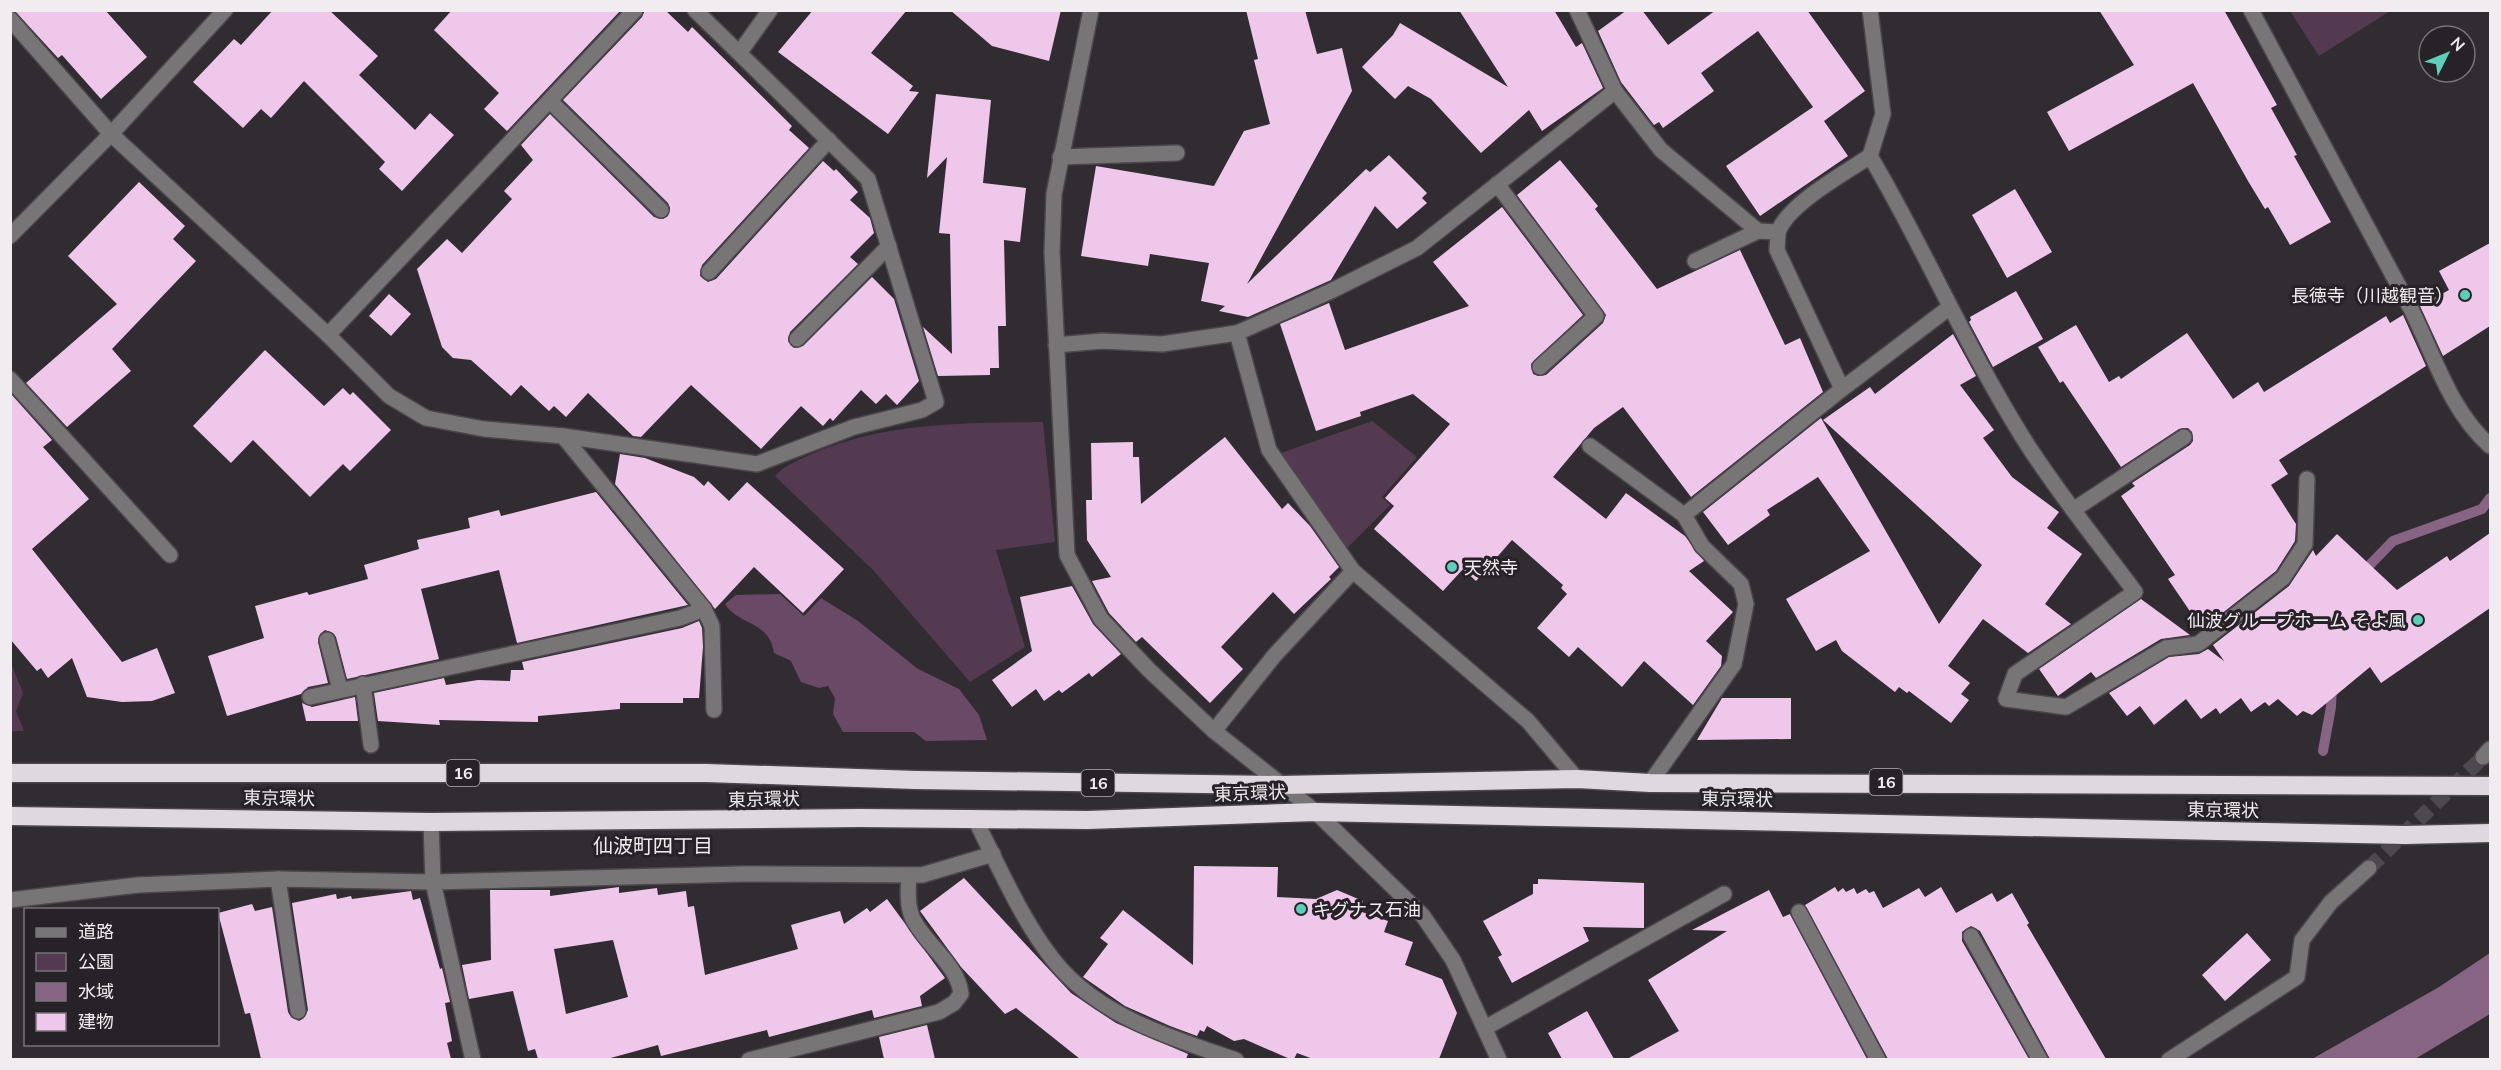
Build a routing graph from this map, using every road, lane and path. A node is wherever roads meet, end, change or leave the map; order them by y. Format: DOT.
graph roads {
  1 [pos="225,10"];
  2 [pos="635,10"];
  3 [pos="695,10"];
  4 [pos="770,10"];
  5 [pos="1091,10"];
  6 [pos="1577,10"];
  7 [pos="1870,10"];
  8 [pos="2252,10"];
  9 [pos="10,19"];
  10 [pos="740,52"];
  11 [pos="1615,91"];
  12 [pos="550,101"];
  13 [pos="111,134"];
  14 [pos="829,140"];
  15 [pos="1178,153"];
  16 [pos="1870,156"];
  17 [pos="1060,157"];
  18 [pos="1497,184"];
  19 [pos="661,210"];
  20 [pos="1758,231"];
  21 [pos="1778,232"];
  22 [pos="11,233"];
  23 [pos="888,246"];
  24 [pos="1695,261"];
  25 [pos="709,272"];
  26 [pos="1950,307"];
  27 [pos="1237,333"];
  28 [pos="328,335"];
  29 [pos="797,339"];
  30 [pos="1056,345"];
  31 [pos="1540,367"];
  32 [pos="10,379"];
  33 [pos="1842,388"];
  34 [pos="563,436"];
  35 [pos="2184,437"];
  36 [pos="1590,446"];
  37 [pos="2490,446"];
  38 [pos="2307,479"];
  39 [pos="2073,510"];
  40 [pos="1684,515"];
  41 [pos="170,555"];
  42 [pos="1353,571"];
  43 [pos="704,609"];
  44 [pos="327,640"];
  45 [pos="363,684"];
  46 [pos="340,688"];
  47 [pos="310,697"];
  48 [pos="714,710"];
  49 [pos="1214,731"];
  50 [pos="371,745"];
  51 [pos="10,772"];
  52 [pos="1577,779"];
  53 [pos="1650,783"];
  54 [pos="1281,785"];
  55 [pos="2490,786"];
  56 [pos="1316,812"];
  57 [pos="10,816"];
  58 [pos="975,819"];
  59 [pos="431,822"];
  60 [pos="2487,833"];
  61 [pos="993,854"];
  62 [pos="2369,868"];
  63 [pos="909,876"];
  64 [pos="278,879"];
  65 [pos="433,882"];
  66 [pos="1724,894"];
  67 [pos="10,900"];
  68 [pos="1799,912"];
  69 [pos="1971,936"];
  70 [pos="298,1011"];
  71 [pos="1485,1028"];
  72 [pos="473,1059"];
  73 [pos="749,1059"];
  74 [pos="1236,1059"];
  75 [pos="1499,1059"];
  76 [pos="1878,1059"];
  77 [pos="2040,1059"];
  78 [pos="2169,1059"];
  1 -- 13 [label="street"];
  2 -- 12 [label="street"];
  3 -- 10 [label="street"];
  4 -- 10 [label="street"];
  5 -- 17 [label="street"];
  6 -- 11 [label="street"];
  7 -- 16 [label="street"];
  8 -- 37 [label="street"];
  9 -- 13 [label="street"];
  10 -- 14 [label="street"];
  11 -- 18 [label="street"];
  11 -- 20 [label="street"];
  12 -- 19 [label="street"];
  12 -- 28 [label="street"];
  13 -- 22 [label="street"];
  13 -- 28 [label="street"];
  14 -- 23 [label="street"];
  14 -- 25 [label="street"];
  15 -- 17 [label="street"];
  16 -- 21 [label="street"];
  16 -- 26 [label="street"];
  17 -- 30 [label="street"];
  18 -- 27 [label="street"];
  18 -- 31 [label="street"];
  20 -- 21 [label="street"];
  20 -- 24 [label="street"];
  21 -- 33 [label="street"];
  23 -- 29 [label="street"];
  23 -- 34 [label="street"];
  26 -- 33 [label="street"];
  26 -- 39 [label="street"];
  27 -- 30 [label="street"];
  27 -- 42 [label="street"];
  28 -- 34 [label="street"];
  30 -- 49 [label="street"];
  32 -- 41 [label="street"];
  33 -- 40 [label="street"];
  34 -- 43 [label="street"];
  35 -- 39 [label="street"];
  36 -- 40 [label="street"];
  38 -- 39 [label="street"];
  40 -- 53 [label="street"];
  42 -- 49 [label="street"];
  42 -- 52 [label="street"];
  43 -- 45 [label="street"];
  43 -- 48 [label="street"];
  44 -- 46 [label="street"];
  45 -- 46 [label="street"];
  45 -- 50 [label="street"];
  46 -- 47 [label="street"];
  49 -- 54 [label="street"];
  51 -- 54 [label="highway, 東京環状 / 16"];
  52 -- 53 [label="highway, 東京環状 / 16"];
  52 -- 54 [label="highway, 東京環状 / 16"];
  53 -- 55 [label="highway, 東京環状 / 16"];
  54 -- 56 [label="street"];
  56 -- 58 [label="highway, 東京環状 / 16"];
  56 -- 60 [label="highway, 東京環状 / 16"];
  56 -- 71 [label="street"];
  57 -- 59 [label="highway, 東京環状 / 16"];
  58 -- 59 [label="highway, 東京環状 / 16"];
  58 -- 61 [label="street"];
  59 -- 65 [label="street"];
  61 -- 63 [label="street"];
  61 -- 74 [label="street"];
  62 -- 78 [label="street"];
  63 -- 65 [label="street"];
  63 -- 73 [label="street"];
  64 -- 65 [label="street"];
  64 -- 67 [label="street"];
  64 -- 70 [label="street"];
  65 -- 72 [label="street"];
  66 -- 71 [label="street"];
  68 -- 76 [label="street"];
  69 -- 77 [label="street"];
  71 -- 75 [label="street"];
}
